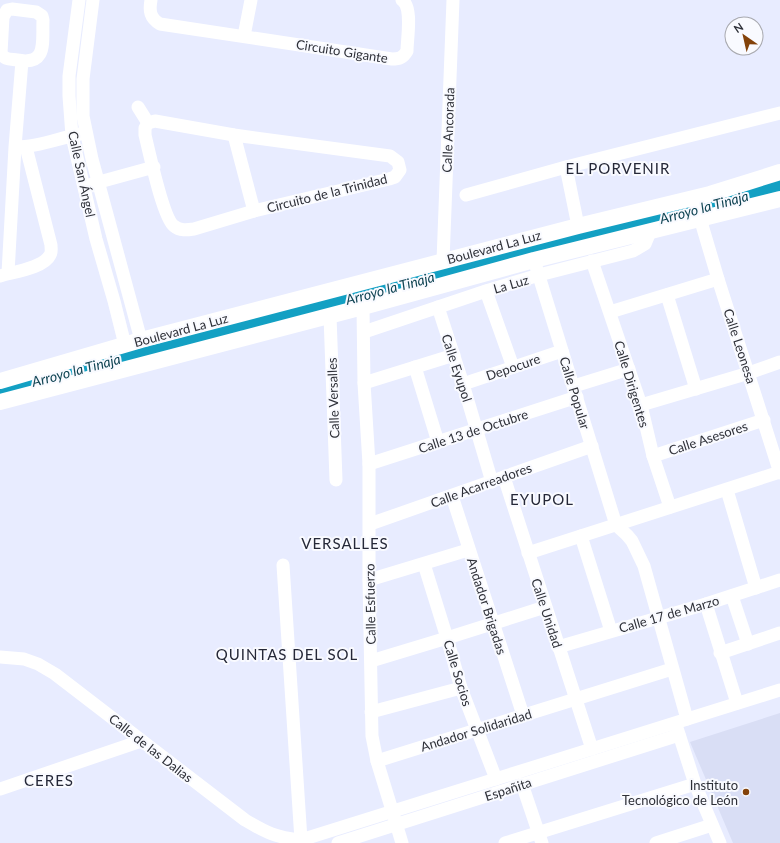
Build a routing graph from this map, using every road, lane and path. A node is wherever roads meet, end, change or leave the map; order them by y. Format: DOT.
graph roads {
  1 [pos="79,0"];
  2 [pos="93,0"];
  3 [pos="151,0"];
  4 [pos="251,0"];
  5 [pos="402,0"];
  6 [pos="453,0"];
  7 [pos="244,36"];
  8 [pos="22,61"];
  9 [pos="138,107"];
  10 [pos="780,113"];
  11 [pos="148,123"];
  12 [pos="86,134"];
  13 [pos="234,135"];
  14 [pos="72,136"];
  15 [pos="20,148"];
  16 [pos="154,167"];
  17 [pos="566,167"];
  18 [pos="780,167"];
  19 [pos="773,174"];
  20 [pos="99,182"];
  21 [pos="84,186"];
  22 [pos="466,194"];
  23 [pos="780,199"];
  24 [pos="697,209"];
  25 [pos="254,211"];
  26 [pos="578,226"];
  27 [pos="650,232"];
  28 [pos="443,261"];
  29 [pos="592,261"];
  30 [pos="536,268"];
  31 [pos="4,275"];
  32 [pos="718,279"];
  33 [pos="486,291"];
  34 [pos="667,296"];
  35 [pos="363,307"];
  36 [pos="438,307"];
  37 [pos="610,312"];
  38 [pos="330,316"];
  39 [pos="364,332"];
  40 [pos="141,340"];
  41 [pos="125,345"];
  42 [pos="562,351"];
  43 [pos="454,355"];
  44 [pos="780,362"];
  45 [pos="415,367"];
  46 [pos="513,367"];
  47 [pos="629,369"];
  48 [pos="749,373"];
  49 [pos="0,381"];
  50 [pos="364,383"];
  51 [pos="463,384"];
  52 [pos="696,389"];
  53 [pos="575,392"];
  54 [pos="0,402"];
  55 [pos="641,405"];
  56 [pos="764,420"];
  57 [pos="476,430"];
  58 [pos="438,442"];
  59 [pos="592,446"];
  60 [pos="653,456"];
  61 [pos="369,464"];
  62 [pos="780,472"];
  63 [pos="498,479"];
  64 [pos="336,480"];
  65 [pos="727,490"];
  66 [pos="452,496"];
  67 [pos="670,507"];
  68 [pos="370,524"];
  69 [pos="616,525"];
  70 [pos="581,536"];
  71 [pos="468,550"];
  72 [pos="528,553"];
  73 [pos="424,564"];
  74 [pos="283,565"];
  75 [pos="369,580"];
  76 [pos="780,580"];
  77 [pos="756,588"];
  78 [pos="732,596"];
  79 [pos="706,604"];
  80 [pos="545,607"];
  81 [pos="658,617"];
  82 [pos="492,623"];
  83 [pos="611,631"];
  84 [pos="780,633"];
  85 [pos="447,638"];
  86 [pos="748,644"];
  87 [pos="558,647"];
  88 [pos="720,653"];
  89 [pos="0,657"];
  90 [pos="370,660"];
  91 [pos="672,669"];
  92 [pos="461,688"];
  93 [pos="780,690"];
  94 [pos="575,700"];
  95 [pos="737,703"];
  96 [pos="371,712"];
  97 [pos="523,715"];
  98 [pos="680,726"];
  99 [pos="477,730"];
  100 [pos="141,740"];
  101 [pos="592,749"];
  102 [pos="377,761"];
  103 [pos="496,779"];
  104 [pos="522,784"];
  105 [pos="695,784"];
  106 [pos="0,790"];
  107 [pos="392,811"];
  108 [pos="396,824"];
  109 [pos="712,825"];
  110 [pos="540,838"];
  111 [pos="300,841"];
  112 [pos="338,843"];
  113 [pos="402,843"];
  114 [pos="505,843"];
  115 [pos="656,843"];
  116 [pos="720,843"];
  1 -- 14 [label="street, Calle San Ángel"];
  2 -- 12 [label="street, Calle San Ángel"];
  3 -- 7 [label="street, Circuito Gigante"];
  4 -- 7 [label="street"];
  5 -- 7 [label="street, Circuito Gigante"];
  6 -- 28 [label="street, Calle Ancorada"];
  8 -- 8 [label="street"];
  8 -- 15 [label="street"];
  9 -- 11 [label="street"];
  10 -- 17 [label="street"];
  11 -- 13 [label="street, Circuito de la Trinidad"];
  11 -- 16 [label="street, Circuito de la Trinidad"];
  12 -- 14 [label="street"];
  12 -- 20 [label="street, Calle San Ángel"];
  13 -- 25 [label="street"];
  13 -- 25 [label="street, Circuito de la Trinidad"];
  14 -- 15 [label="street"];
  14 -- 21 [label="street, Calle San Ángel"];
  15 -- 31 [label="street"];
  15 -- 31 [label="street"];
  16 -- 20 [label="street"];
  16 -- 25 [label="street, Circuito de la Trinidad"];
  17 -- 22 [label="street"];
  17 -- 26 [label="street"];
  18 -- 19 [label="main road, Boulevard La Luz"];
  19 -- 24 [label="main road, Boulevard La Luz"];
  20 -- 21 [label="street"];
  20 -- 40 [label="street, Calle San Ángel"];
  21 -- 41 [label="street, Calle San Ángel"];
  23 -- 24 [label="main road, Boulevard La Luz"];
  24 -- 26 [label="main road, Boulevard La Luz"];
  24 -- 27 [label="main road, Boulevard La Luz"];
  24 -- 32 [label="street, Calle Leonesa"];
  26 -- 28 [label="main road, Boulevard La Luz"];
  27 -- 29 [label="street, La Luz"];
  27 -- 30 [label="main road, Boulevard La Luz"];
  28 -- 40 [label="main road, Boulevard La Luz"];
  29 -- 30 [label="street, La Luz"];
  29 -- 37 [label="street, Calle Dirigentes"];
  30 -- 33 [label="street, La Luz"];
  30 -- 35 [label="main road, Boulevard La Luz"];
  30 -- 42 [label="street, Calle Popular"];
  32 -- 34 [label="street"];
  32 -- 48 [label="street, Calle Leonesa"];
  33 -- 36 [label="street, La Luz"];
  33 -- 46 [label="street"];
  34 -- 37 [label="street"];
  34 -- 52 [label="street"];
  35 -- 38 [label="main road, Boulevard La Luz"];
  35 -- 39 [label="street, Calle Esfuerzo"];
  36 -- 39 [label="street, La Luz"];
  36 -- 43 [label="street, Calle Eyupol"];
  37 -- 47 [label="street, Calle Dirigentes"];
  38 -- 54 [label="main road, Boulevard La Luz"];
  38 -- 64 [label="street, Calle Versalles"];
  39 -- 50 [label="street, Calle Esfuerzo"];
  40 -- 41 [label="main road, Boulevard La Luz"];
  41 -- 49 [label="main road, Boulevard La Luz"];
  42 -- 46 [label="street, Depocure"];
  42 -- 53 [label="street, Calle Popular"];
  43 -- 45 [label="street"];
  43 -- 51 [label="street, Calle Eyupol"];
  44 -- 48 [label="street"];
  45 -- 50 [label="street"];
  45 -- 58 [label="street"];
  46 -- 51 [label="street, Depocure"];
  47 -- 53 [label="street, Calle 13 de Octubre"];
  47 -- 55 [label="street, Calle Dirigentes"];
  48 -- 52 [label="street"];
  48 -- 56 [label="street, Calle Leonesa"];
  50 -- 61 [label="street, Calle Esfuerzo"];
  51 -- 57 [label="street, Calle Eyupol"];
  52 -- 55 [label="street"];
  53 -- 57 [label="street, Calle 13 de Octubre"];
  53 -- 59 [label="street, Calle Popular"];
  55 -- 60 [label="street, Calle Dirigentes"];
  56 -- 60 [label="street, Calle Asesores"];
  56 -- 62 [label="street, Calle Leonesa"];
  57 -- 58 [label="street, Calle 13 de Octubre"];
  57 -- 63 [label="street, Calle Eyupol"];
  58 -- 61 [label="street, Calle 13 de Octubre"];
  59 -- 63 [label="street, Calle Acarreadores"];
  59 -- 69 [label="street, Calle Popular"];
  60 -- 67 [label="street, Calle Dirigentes"];
  61 -- 68 [label="street, Calle Esfuerzo"];
  62 -- 65 [label="street"];
  63 -- 66 [label="street, Calle Acarreadores"];
  63 -- 72 [label="street, Calle Unidad"];
  65 -- 67 [label="street"];
  65 -- 77 [label="street"];
  66 -- 68 [label="street, Calle Acarreadores"];
  66 -- 71 [label="street, Andador Brigadas"];
  67 -- 69 [label="street"];
  68 -- 75 [label="street, Calle Esfuerzo"];
  69 -- 70 [label="street"];
  69 -- 81 [label="street"];
  70 -- 72 [label="street"];
  70 -- 83 [label="street"];
  71 -- 73 [label="street"];
  71 -- 82 [label="street, Andador Brigadas"];
  72 -- 80 [label="street, Calle Unidad"];
  73 -- 75 [label="street"];
  73 -- 85 [label="street, Calle Socios"];
  74 -- 111 [label="street"];
  75 -- 90 [label="street, Calle Esfuerzo"];
  76 -- 77 [label="street, Calle 17 de Marzo"];
  77 -- 78 [label="street, Calle 17 de Marzo"];
  78 -- 79 [label="street, Calle 17 de Marzo"];
  78 -- 86 [label="street"];
  79 -- 81 [label="street, Calle 17 de Marzo"];
  79 -- 88 [label="street"];
  80 -- 82 [label="street"];
  80 -- 87 [label="street, Calle Unidad"];
  81 -- 83 [label="street, Calle 17 de Marzo"];
  81 -- 91 [label="street"];
  82 -- 85 [label="street"];
  82 -- 97 [label="street, Andador Brigadas"];
  83 -- 87 [label="street, Calle 17 de Marzo"];
  84 -- 86 [label="street"];
  85 -- 90 [label="street"];
  85 -- 92 [label="street, Calle Socios"];
  86 -- 88 [label="street"];
  87 -- 94 [label="street, Calle Unidad"];
  88 -- 95 [label="street"];
  89 -- 100 [label="street, Calle de las Dalias"];
  90 -- 96 [label="street, Calle Esfuerzo"];
  91 -- 94 [label="street, Andador Solidaridad"];
  91 -- 98 [label="street"];
  92 -- 96 [label="street"];
  92 -- 99 [label="street, Calle Socios"];
  93 -- 95 [label="street"];
  94 -- 97 [label="street, Andador Solidaridad"];
  94 -- 101 [label="street, Calle Unidad"];
  95 -- 98 [label="street"];
  96 -- 102 [label="street, Calle Esfuerzo"];
  97 -- 99 [label="street, Andador Solidaridad"];
  98 -- 101 [label="street"];
  98 -- 104 [label="street, Españita"];
  98 -- 105 [label="street"];
  99 -- 102 [label="street, Andador Solidaridad"];
  99 -- 103 [label="street, Calle Socios"];
  100 -- 106 [label="street"];
  100 -- 111 [label="street, Calle de las Dalias"];
  101 -- 103 [label="street"];
  102 -- 107 [label="street, Calle Esfuerzo"];
  103 -- 107 [label="street"];
  104 -- 108 [label="street, Españita"];
  104 -- 110 [label="street"];
  105 -- 109 [label="street"];
  105 -- 110 [label="street"];
  107 -- 108 [label="street, Calle Esfuerzo"];
  107 -- 111 [label="street"];
  108 -- 112 [label="street, Españita"];
  108 -- 113 [label="street, Calle Esfuerzo"];
  109 -- 115 [label="street"];
  109 -- 116 [label="street"];
  110 -- 114 [label="street"];
}
